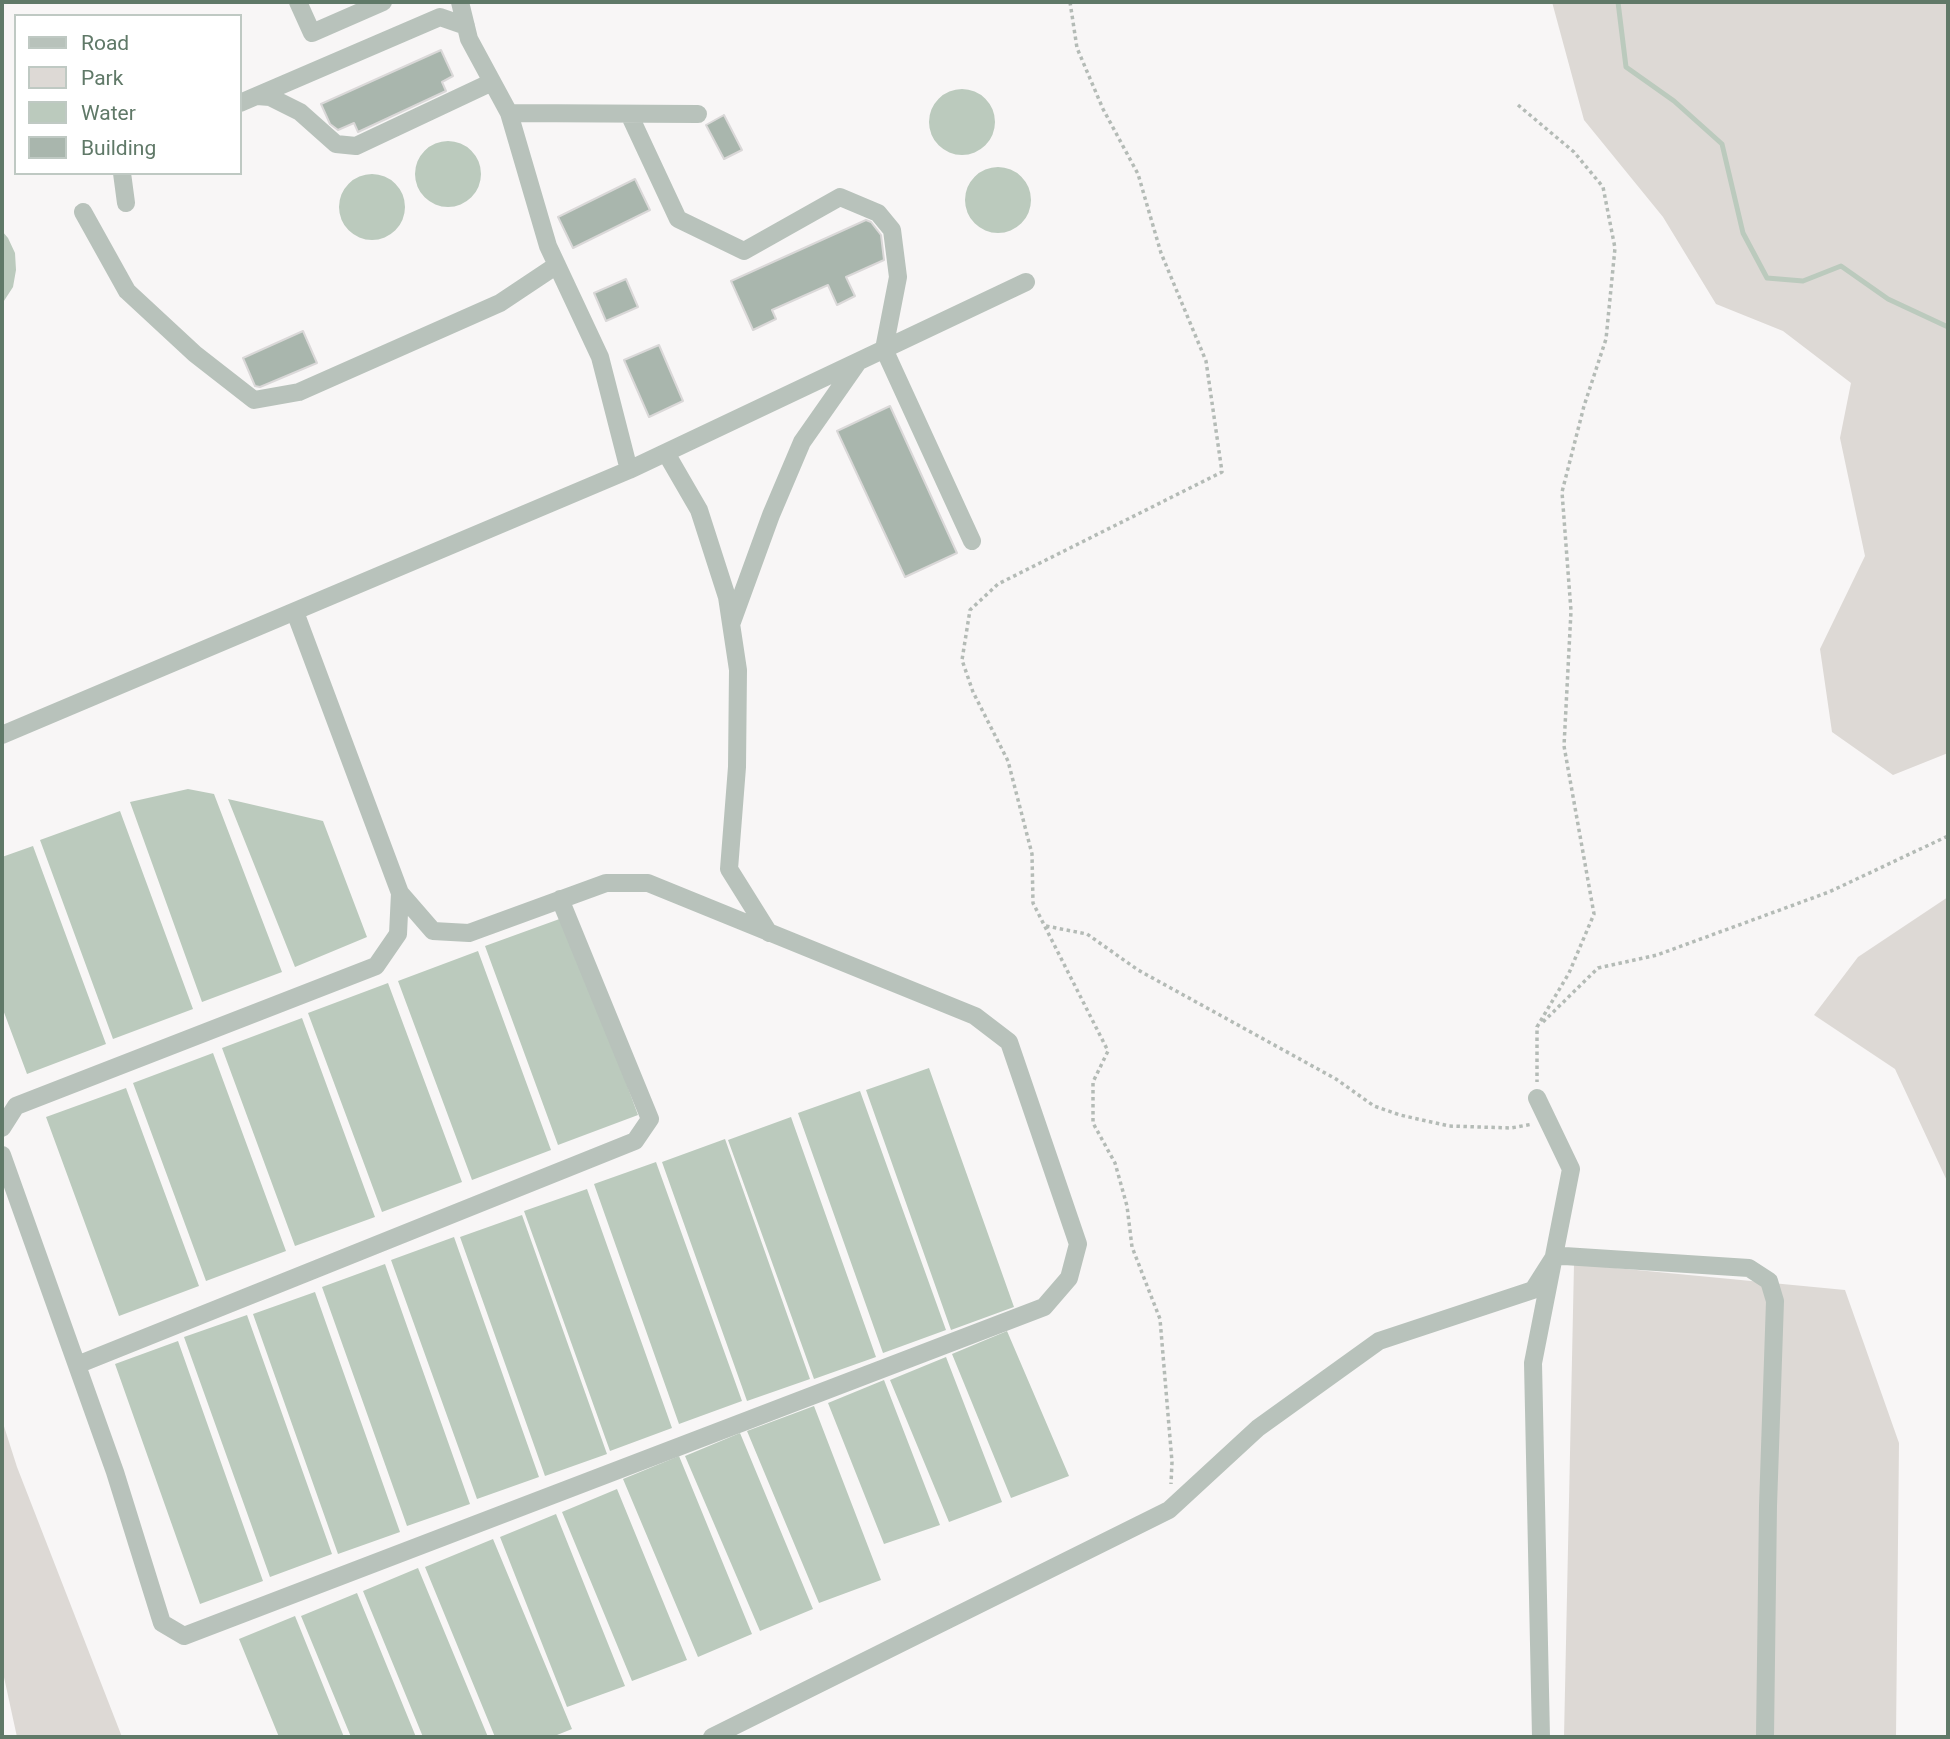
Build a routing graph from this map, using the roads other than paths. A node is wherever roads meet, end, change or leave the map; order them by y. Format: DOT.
graph roads {
  1 [pos="298,2"];
  2 [pos="383,2"];
  3 [pos="460,2"];
  4 [pos="466,26"];
  5 [pos="492,82"];
  6 [pos="257,96"];
  7 [pos="242,102"];
  8 [pos="509,113"];
  9 [pos="629,114"];
  10 [pos="698,114"];
  11 [pos="122,175"];
  12 [pos="125,203"];
  13 [pos="83,212"];
  14 [pos="557,265"];
  15 [pos="1026,282"];
  16 [pos="884,349"];
  17 [pos="859,361"];
  18 [pos="666,453"];
  19 [pos="629,470"];
  20 [pos="972,541"];
  21 [pos="295,612"];
  22 [pos="731,625"];
  23 [pos="2,735"];
  24 [pos="400,893"];
  25 [pos="560,900"];
  26 [pos="769,933"];
  27 [pos="1538,1098"];
  28 [pos="2,1128"];
  29 [pos="2,1154"];
  30 [pos="1554,1257"];
  31 [pos="77,1365"];
  32 [pos="712,1737"];
  33 [pos="1541,1737"];
  34 [pos="1765,1737"];
  1 -- 2 [label="street"];
  3 -- 4 [label="street"];
  4 -- 5 [label="street"];
  4 -- 6 [label="street"];
  5 -- 6 [label="street"];
  5 -- 8 [label="street"];
  6 -- 7 [label="street"];
  8 -- 9 [label="street"];
  8 -- 14 [label="street"];
  9 -- 10 [label="street"];
  9 -- 16 [label="street"];
  11 -- 12 [label="street"];
  13 -- 14 [label="street"];
  14 -- 19 [label="street"];
  15 -- 16 [label="street"];
  16 -- 17 [label="street"];
  16 -- 20 [label="street"];
  17 -- 18 [label="street"];
  17 -- 22 [label="street"];
  18 -- 19 [label="street"];
  18 -- 22 [label="street"];
  19 -- 21 [label="street"];
  21 -- 23 [label="street"];
  21 -- 24 [label="street"];
  22 -- 26 [label="street"];
  24 -- 25 [label="street"];
  24 -- 28 [label="street"];
  25 -- 26 [label="street"];
  25 -- 31 [label="street"];
  26 -- 31 [label="street"];
  27 -- 30 [label="street"];
  29 -- 31 [label="street"];
  30 -- 32 [label="street"];
  30 -- 33 [label="street"];
  30 -- 34 [label="street"];
}
